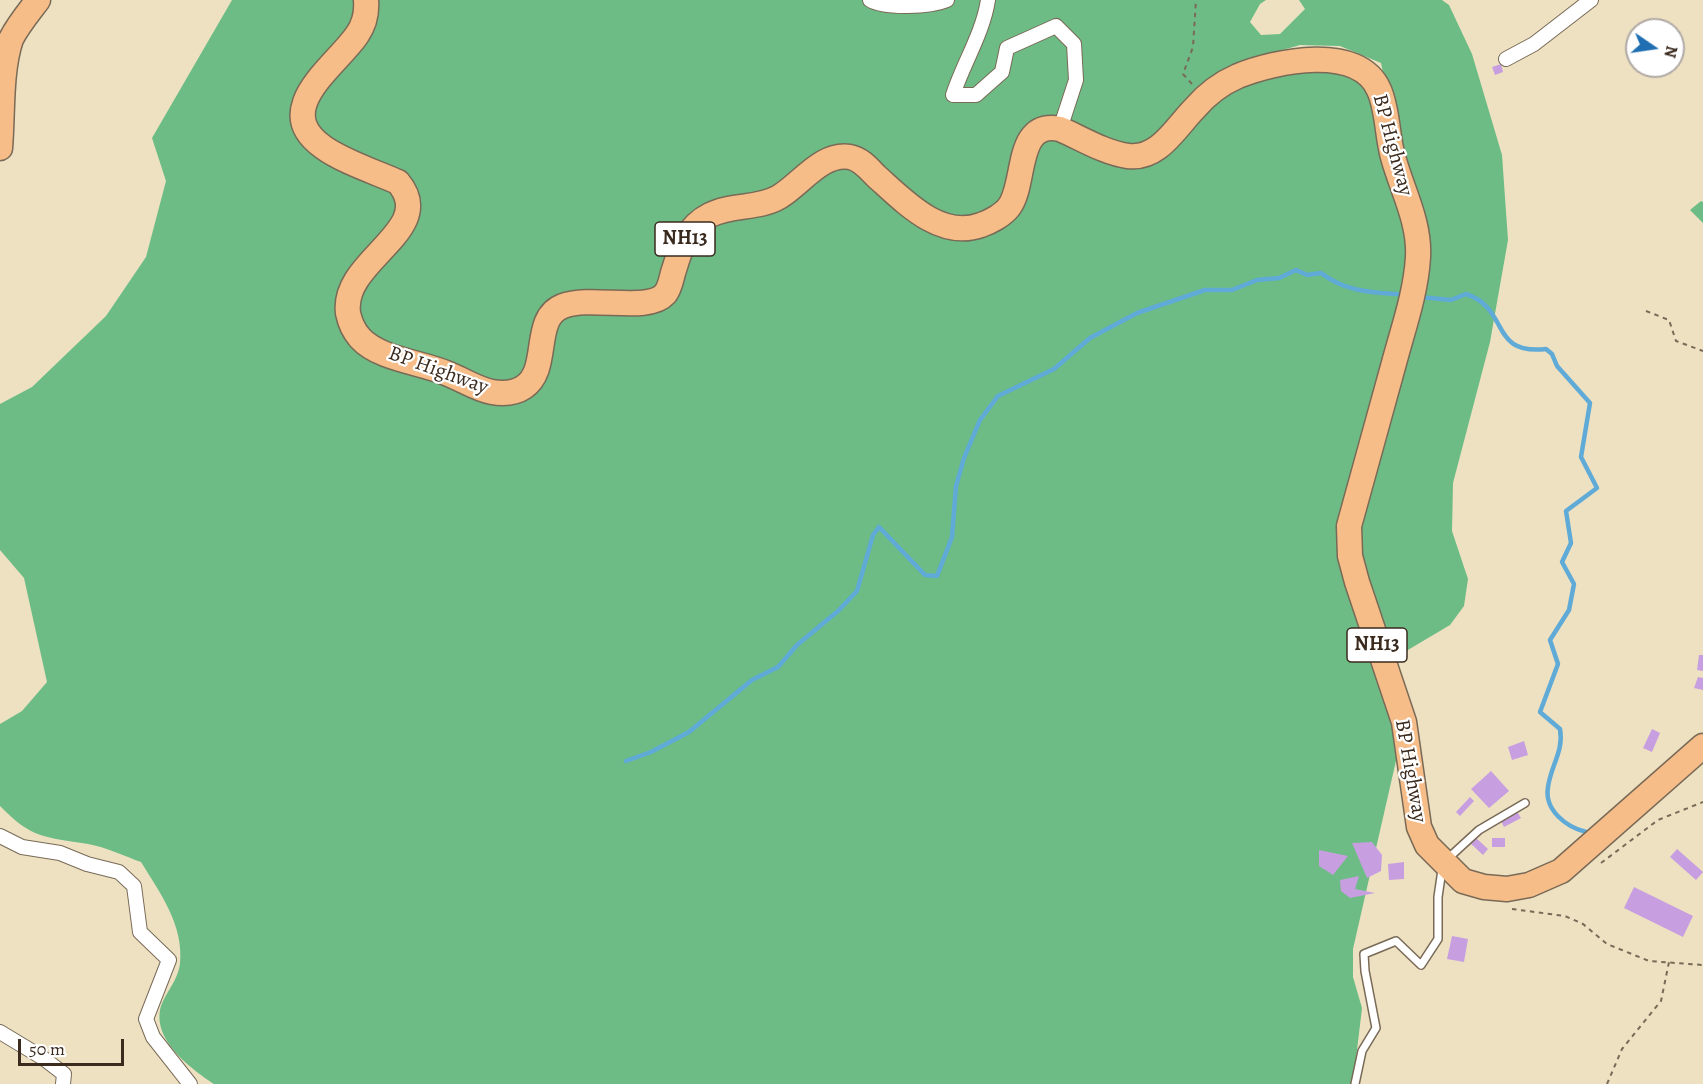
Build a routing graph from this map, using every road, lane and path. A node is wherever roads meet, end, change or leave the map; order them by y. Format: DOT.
graph roads {
  1 [pos="38,0"];
  2 [pos="366,0"];
  3 [pos="870,0"];
  4 [pos="947,0"];
  5 [pos="988,0"];
  6 [pos="1196,0"];
  7 [pos="1591,0"];
  8 [pos="1506,60"];
  9 [pos="1210,94"];
  10 [pos="1060,129"];
  11 [pos="0,148"];
  12 [pos="1646,311"];
  13 [pos="1703,351"];
  14 [pos="1703,746"];
  15 [pos="1525,803"];
  16 [pos="0,836"];
  17 [pos="1443,863"];
  18 [pos="1509,909"];
  19 [pos="1669,962"];
  20 [pos="1703,965"];
  21 [pos="0,1032"];
  22 [pos="63,1084"];
  23 [pos="190,1084"];
  24 [pos="1355,1084"];
  25 [pos="1607,1084"];
  1 -- 11 [label="highway"];
  2 -- 10 [label="highway, BP Highway / NH13"];
  3 -- 4 [label="street"];
  5 -- 10 [label="street"];
  6 -- 9 [label="path"];
  7 -- 8 [label="street"];
  9 -- 10 [label="highway, BP Highway / NH13"];
  9 -- 17 [label="highway, BP Highway / NH13"];
  12 -- 13 [label="path"];
  14 -- 17 [label="highway, BP Highway / NH13"];
  15 -- 17 [label="lane"];
  16 -- 23 [label="street"];
  17 -- 24 [label="lane"];
  18 -- 19 [label="path"];
  19 -- 20 [label="path"];
  19 -- 25 [label="path"];
  21 -- 22 [label="street"];
}
